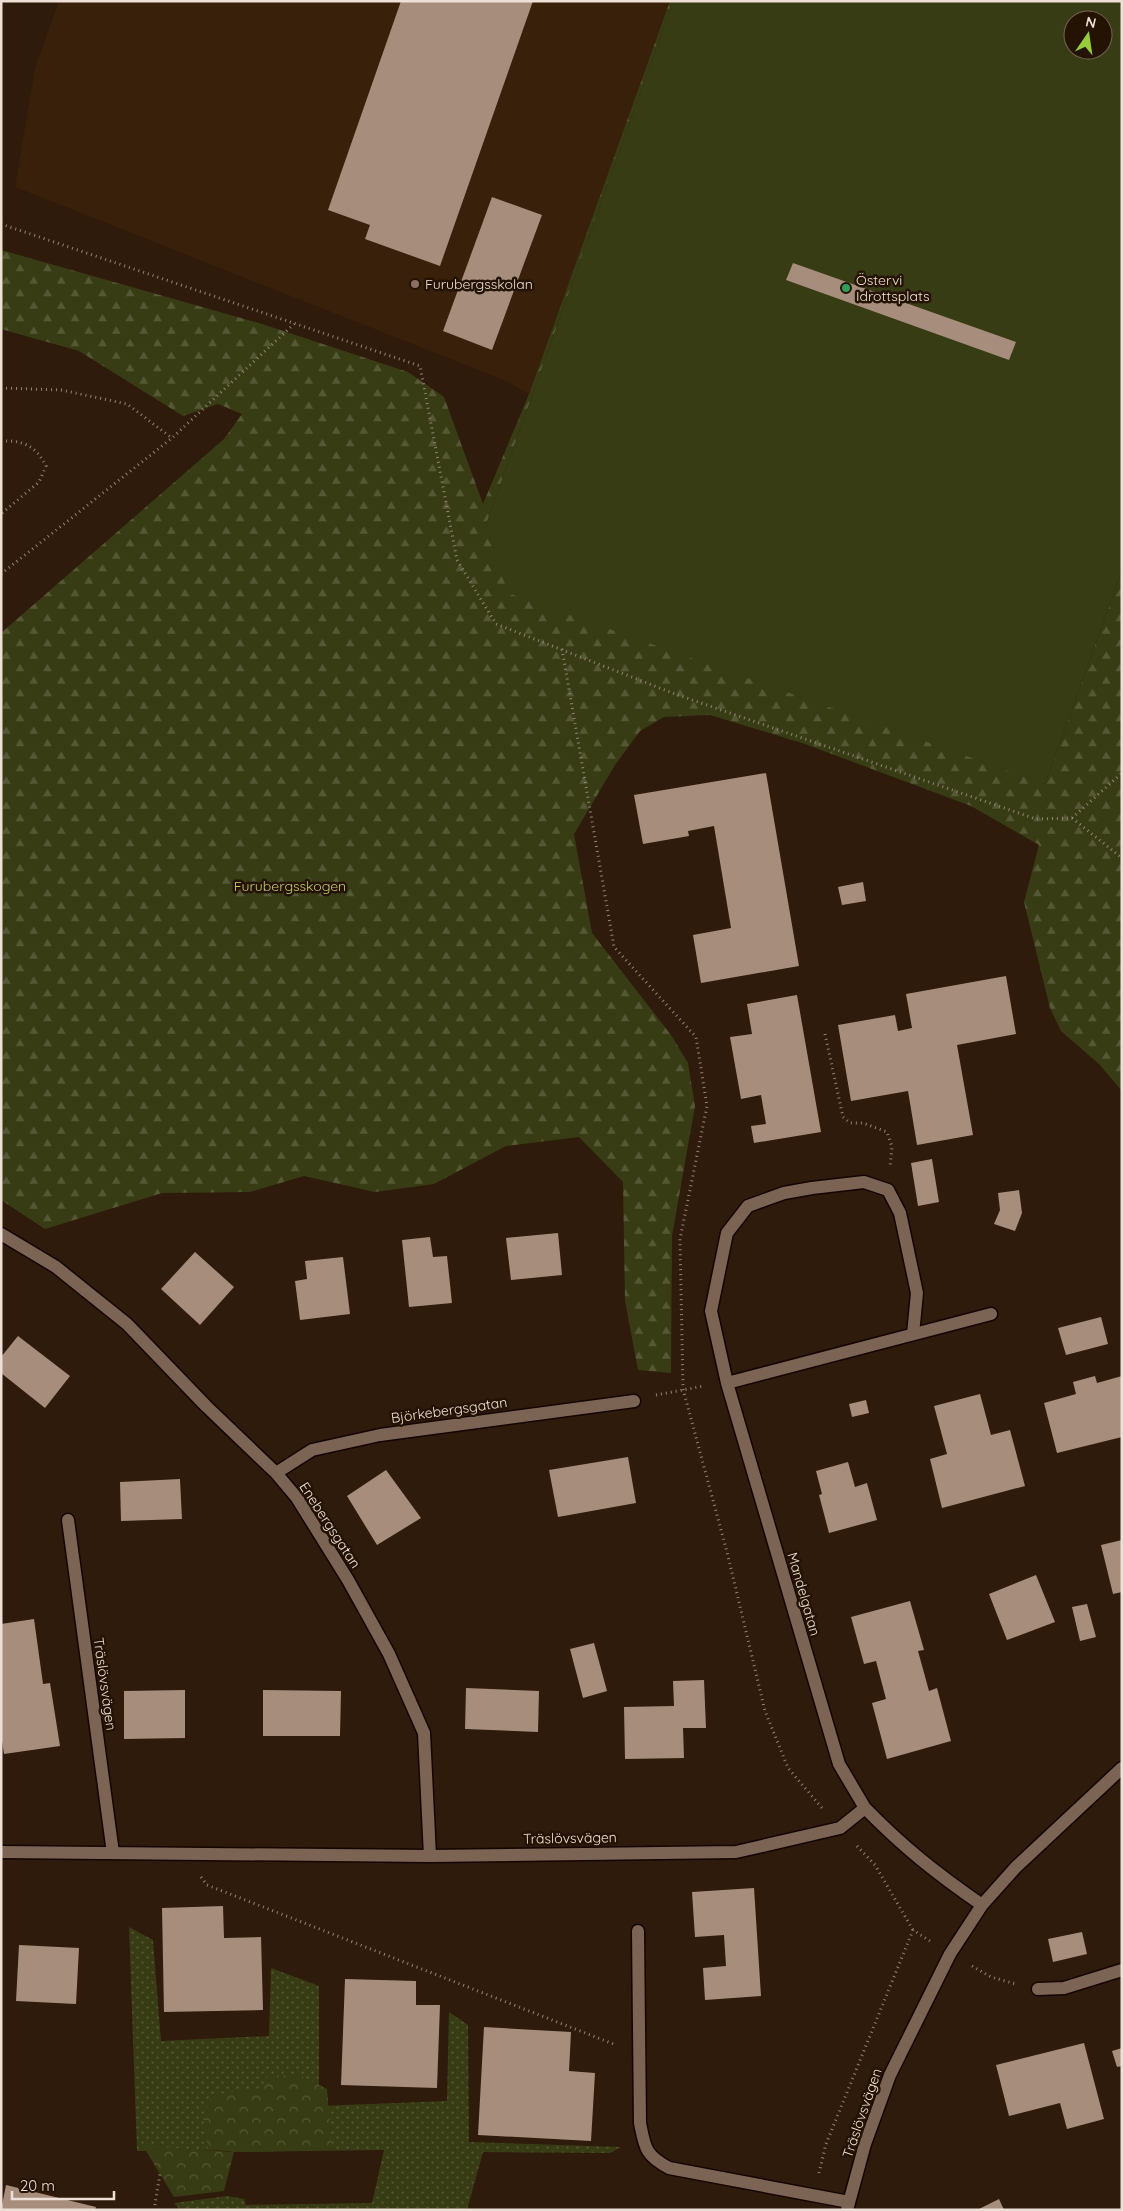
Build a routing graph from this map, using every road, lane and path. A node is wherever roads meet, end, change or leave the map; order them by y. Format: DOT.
graph roads {
  1 [pos="1,224"];
  2 [pos="294,324"];
  3 [pos="1,388"];
  4 [pos="172,438"];
  5 [pos="1,441"];
  6 [pos="1,514"];
  7 [pos="1,574"];
  8 [pos="1122,773"];
  9 [pos="1072,818"];
  10 [pos="1122,858"];
  11 [pos="825,1034"];
  12 [pos="888,1190"];
  13 [pos="1,1234"];
  14 [pos="991,1314"];
  15 [pos="913,1334"];
  16 [pos="727,1382"];
  17 [pos="634,1401"];
  18 [pos="276,1473"];
  19 [pos="68,1520"];
  20 [pos="1122,1768"];
  21 [pos="865,1808"];
  22 [pos="1,1852"];
  23 [pos="113,1853"];
  24 [pos="184,1854"];
  25 [pos="430,1856"];
  26 [pos="982,1905"];
  27 [pos="638,1931"];
  28 [pos="1122,1970"];
  29 [pos="1038,1989"];
  30 [pos="639,2054"];
  31 [pos="160,2174"];
  32 [pos="848,2206"];
  33 [pos="154,2210"];
  1 -- 2 [label="path"];
  2 -- 4 [label="path"];
  2 -- 9 [label="path"];
  3 -- 4 [label="path"];
  4 -- 7 [label="path"];
  5 -- 6 [label="path"];
  8 -- 9 [label="path"];
  9 -- 10 [label="path"];
  11 -- 12 [label="path"];
  12 -- 15 [label="street"];
  12 -- 16 [label="street, Mandelgatan"];
  13 -- 18 [label="street, Enebergsgatan"];
  14 -- 15 [label="street"];
  15 -- 16 [label="street"];
  16 -- 17 [label="path"];
  16 -- 21 [label="street, Mandelgatan"];
  17 -- 18 [label="street, Björkebergsgatan"];
  18 -- 25 [label="street, Enebergsgatan"];
  19 -- 23 [label="street, Träslövsvägen"];
  20 -- 26 [label="street, Träslövsvägen"];
  21 -- 25 [label="street, Träslövsvägen"];
  21 -- 26 [label="street"];
  22 -- 23 [label="street, Träslövsvägen"];
  23 -- 24 [label="street, Träslövsvägen"];
  24 -- 25 [label="street, Träslövsvägen"];
  24 -- 30 [label="path"];
  26 -- 32 [label="street, Träslövsvägen"];
  27 -- 30 [label="street, Träslövsvägen"];
  28 -- 29 [label="street"];
  30 -- 32 [label="street, Träslövsvägen"];
  31 -- 33 [label="path"];
}
